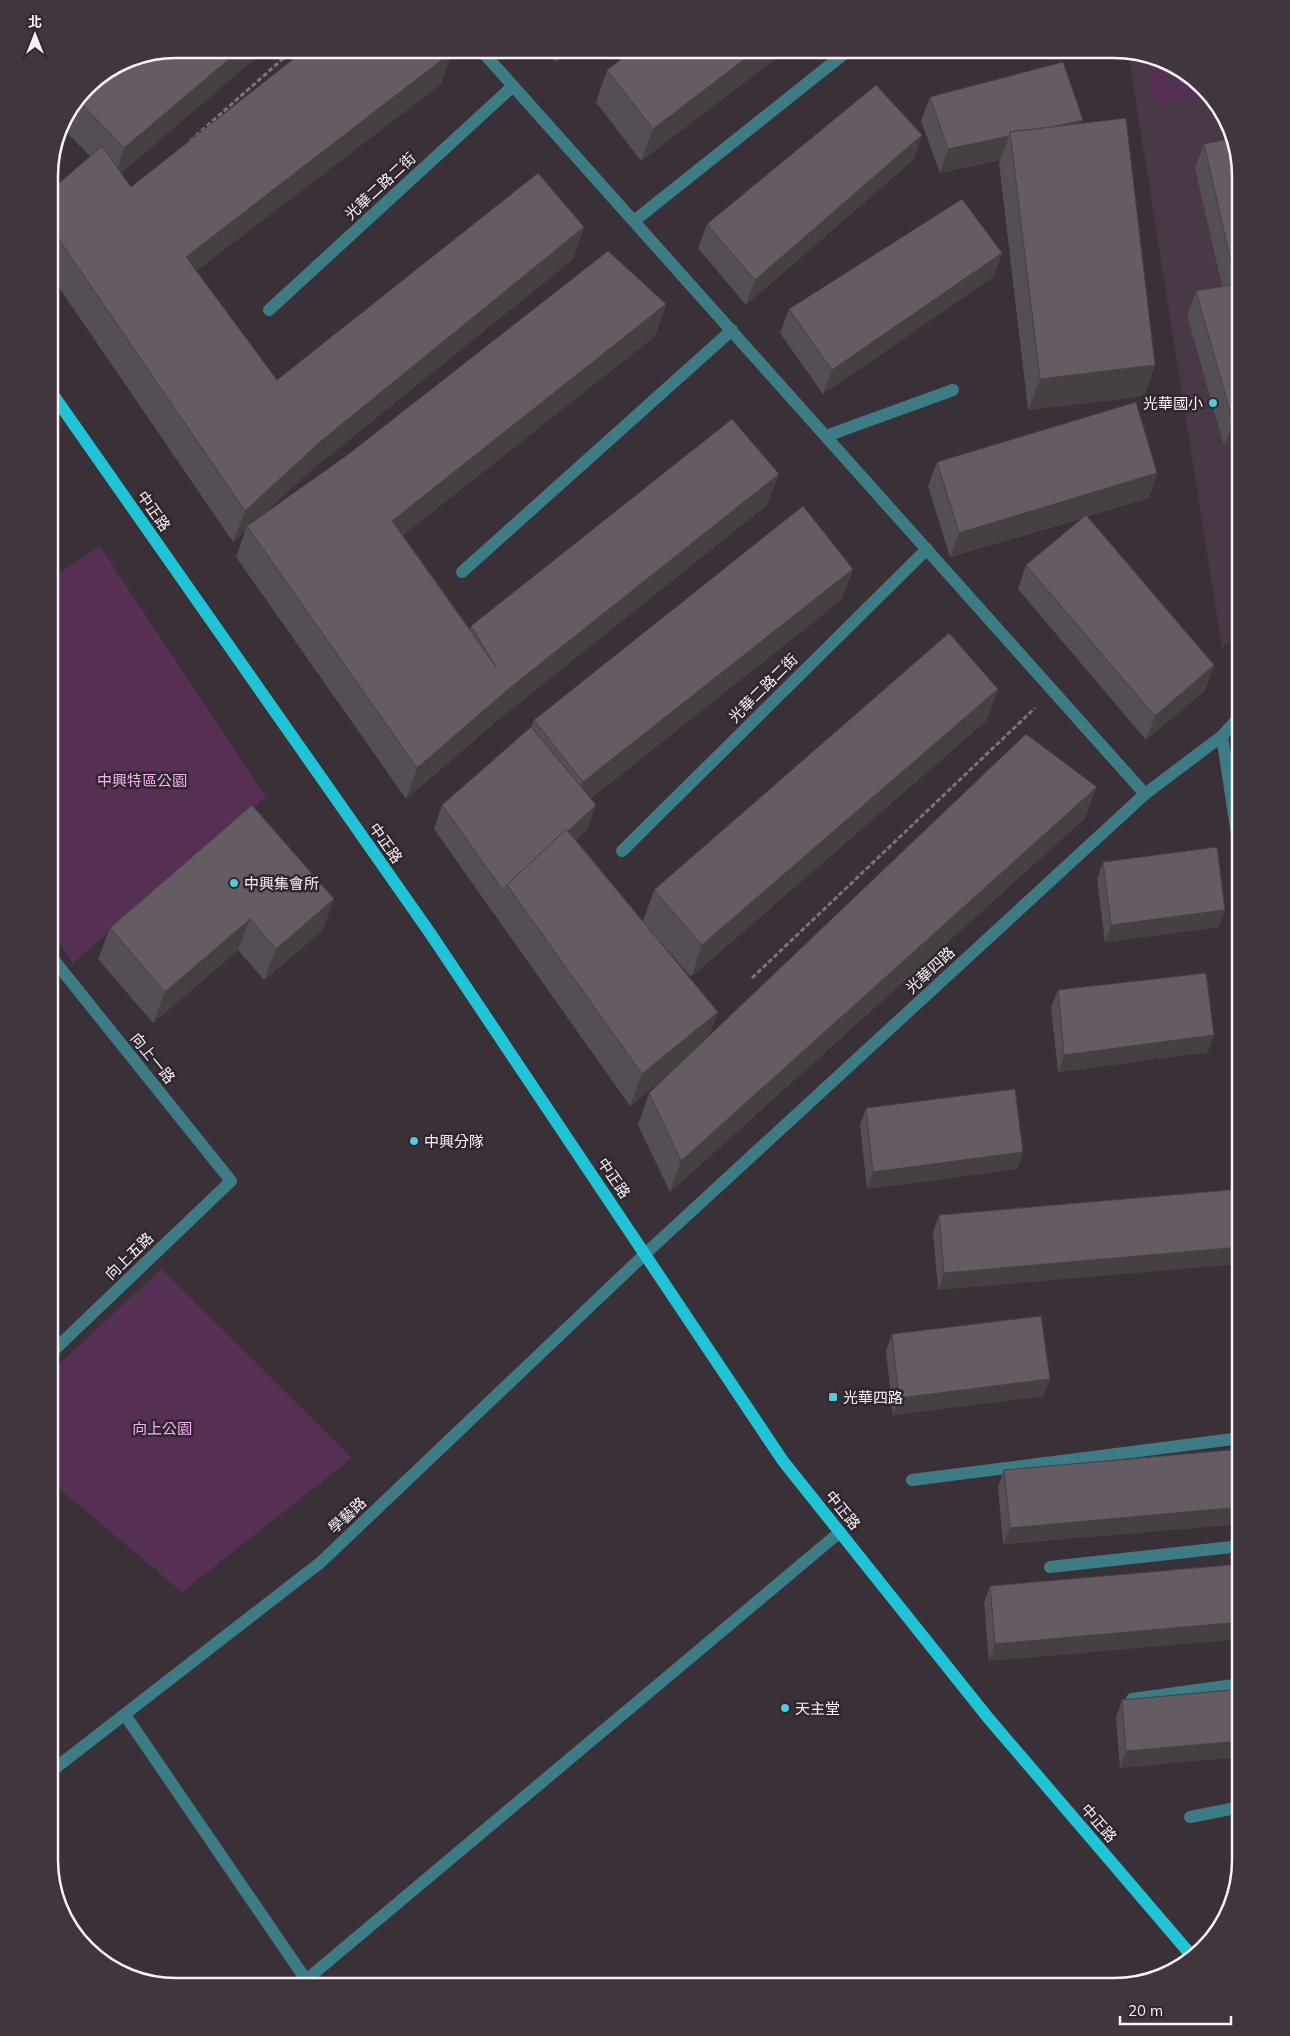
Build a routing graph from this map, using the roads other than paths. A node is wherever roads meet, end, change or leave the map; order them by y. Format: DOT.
graph roads {
  1 [pos="488,58"];
  2 [pos="839,58"];
  3 [pos="513,86"];
  4 [pos="634,221"];
  5 [pos="269,310"];
  6 [pos="732,330"];
  7 [pos="953,390"];
  8 [pos="58,402"];
  9 [pos="826,436"];
  10 [pos="927,549"];
  11 [pos="462,572"];
  12 [pos="1232,725"];
  13 [pos="1222,736"];
  14 [pos="1145,794"];
  15 [pos="1232,801"];
  16 [pos="622,851"];
  17 [pos="58,965"];
  18 [pos="231,1181"];
  19 [pos="645,1254"];
  20 [pos="58,1346"];
  21 [pos="1232,1439"];
  22 [pos="912,1480"];
  23 [pos="840,1532"];
  24 [pos="1232,1547"];
  25 [pos="1050,1567"];
  26 [pos="1232,1685"];
  27 [pos="1132,1699"];
  28 [pos="125,1714"];
  29 [pos="58,1766"];
  30 [pos="1232,1809"];
  31 [pos="1190,1816"];
  32 [pos="1189,1952"];
  33 [pos="304,1978"];
  34 [pos="315,1978"];
  1 -- 3 [label="street"];
  2 -- 4 [label="street"];
  3 -- 4 [label="street"];
  3 -- 5 [label="street, 光華二路二街"];
  4 -- 6 [label="street"];
  6 -- 9 [label="street"];
  6 -- 11 [label="street"];
  7 -- 9 [label="street"];
  8 -- 19 [label="main road, 中正路"];
  9 -- 10 [label="street"];
  10 -- 14 [label="street"];
  10 -- 16 [label="street, 光華二路二街"];
  12 -- 13 [label="street, 光華四路"];
  13 -- 14 [label="street, 光華四路"];
  13 -- 15 [label="street"];
  14 -- 19 [label="street, 光華四路"];
  17 -- 18 [label="street, 向上一路"];
  18 -- 20 [label="street, 向上五路"];
  19 -- 23 [label="main road, 中正路"];
  19 -- 28 [label="street, 學藝路"];
  21 -- 22 [label="street"];
  23 -- 32 [label="main road, 中正路"];
  23 -- 34 [label="street"];
  24 -- 25 [label="street"];
  26 -- 27 [label="street"];
  28 -- 29 [label="street, 學藝路"];
  28 -- 33 [label="street"];
  30 -- 31 [label="street"];
}
